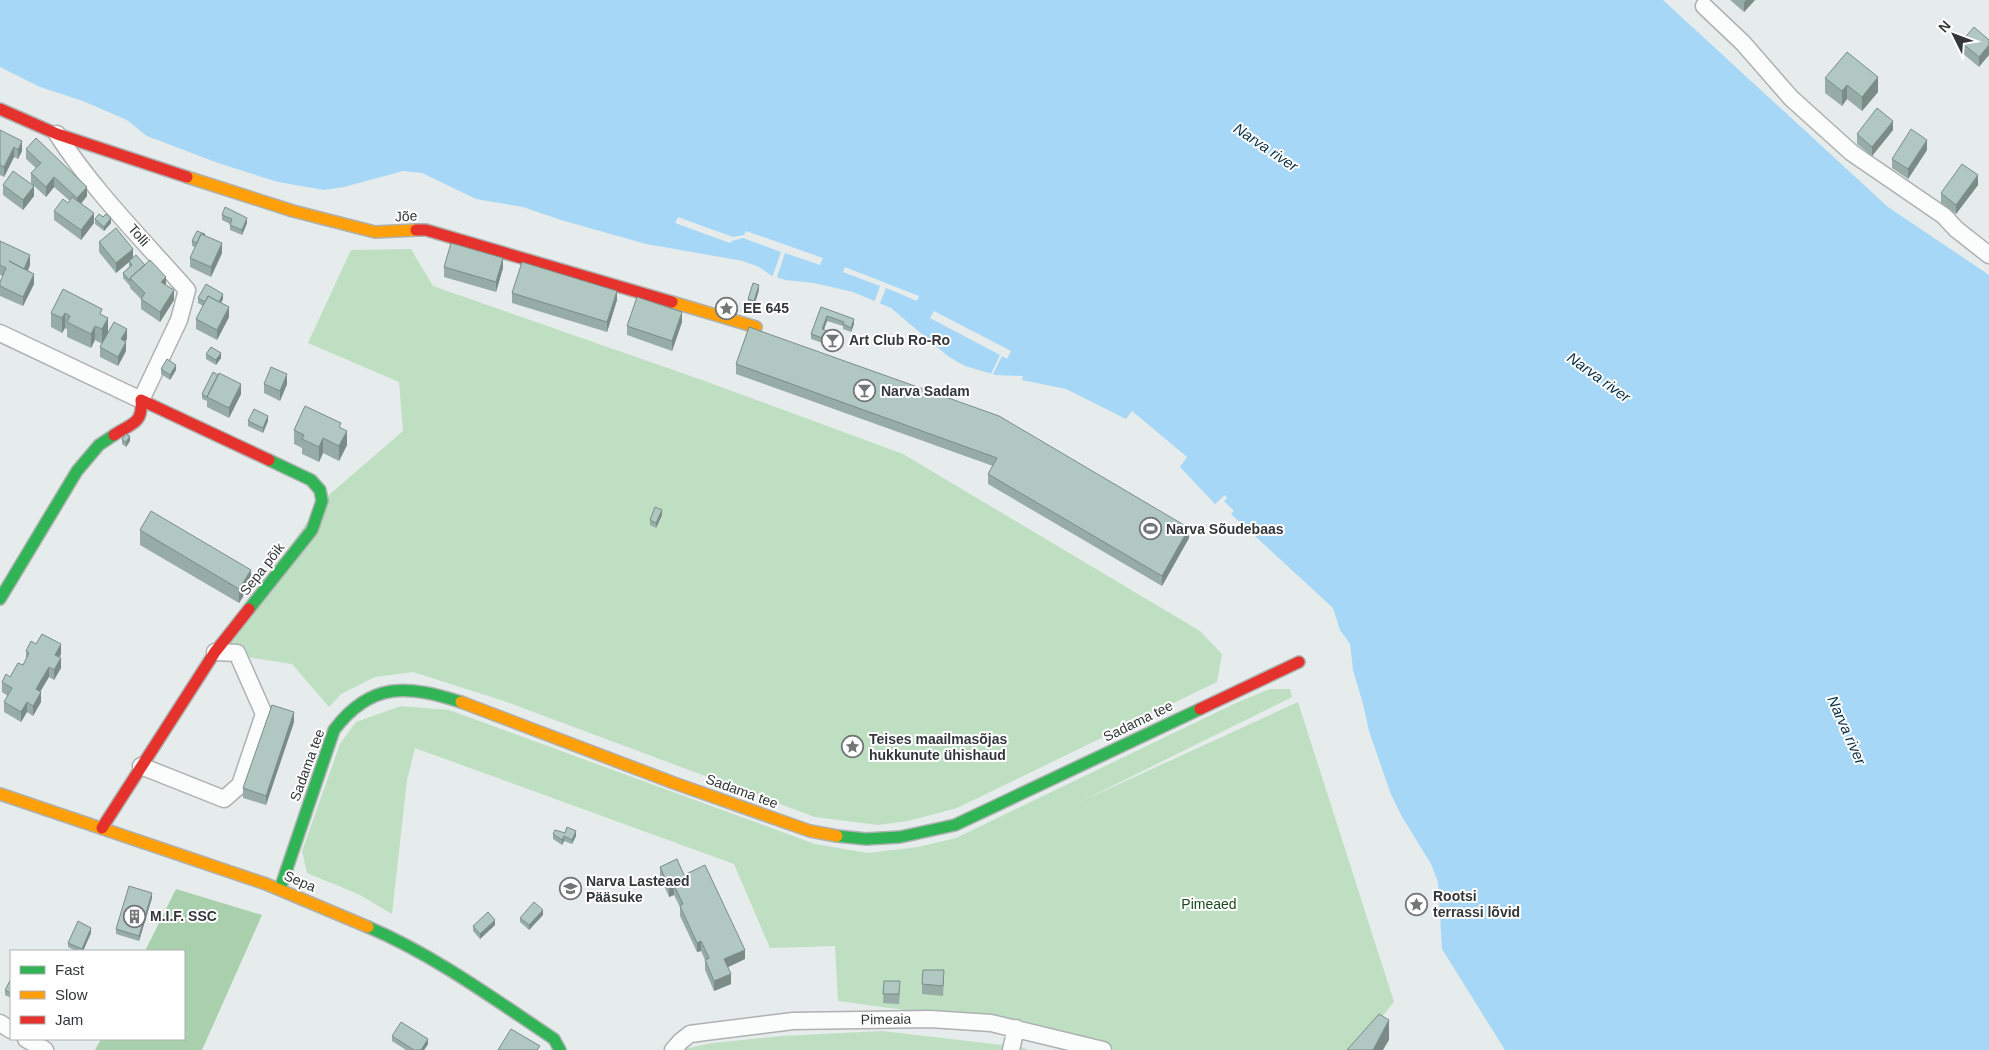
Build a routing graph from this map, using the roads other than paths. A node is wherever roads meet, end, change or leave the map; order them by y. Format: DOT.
graph roads {
  1 [pos="1704,6"];
  2 [pos="0,110"];
  3 [pos="57,134"];
  4 [pos="1989,255"];
  5 [pos="756,327"];
  6 [pos="0,333"];
  7 [pos="142,400"];
  8 [pos="0,599"];
  9 [pos="215,652"];
  10 [pos="1299,662"];
  11 [pos="141,766"];
  12 [pos="0,794"];
  13 [pos="102,828"];
  14 [pos="280,889"];
  15 [pos="1016,1028"];
  16 [pos="28,1040"];
  17 [pos="46,1050"];
  18 [pos="560,1050"];
  19 [pos="673,1050"];
  20 [pos="1011,1050"];
  21 [pos="1103,1050"];
  1 -- 4 [label="street"];
  2 -- 3 [label="street"];
  3 -- 5 [label="street, Jõe"];
  3 -- 7 [label="street, Tolli"];
  6 -- 7 [label="street"];
  7 -- 8 [label="street, Tolli"];
  7 -- 9 [label="street, Sepa põik"];
  9 -- 11 [label="street, Sepa põik"];
  9 -- 11 [label="street"];
  10 -- 14 [label="street, Sadama tee"];
  11 -- 13 [label="street, Sepa põik"];
  12 -- 13 [label="street, Sepa"];
  13 -- 14 [label="street, Sepa"];
  14 -- 18 [label="street, Sepa"];
  15 -- 19 [label="street, Pimeaia"];
  15 -- 20 [label="street"];
  15 -- 21 [label="street, Pimeaia"];
  16 -- 17 [label="street"];
}
